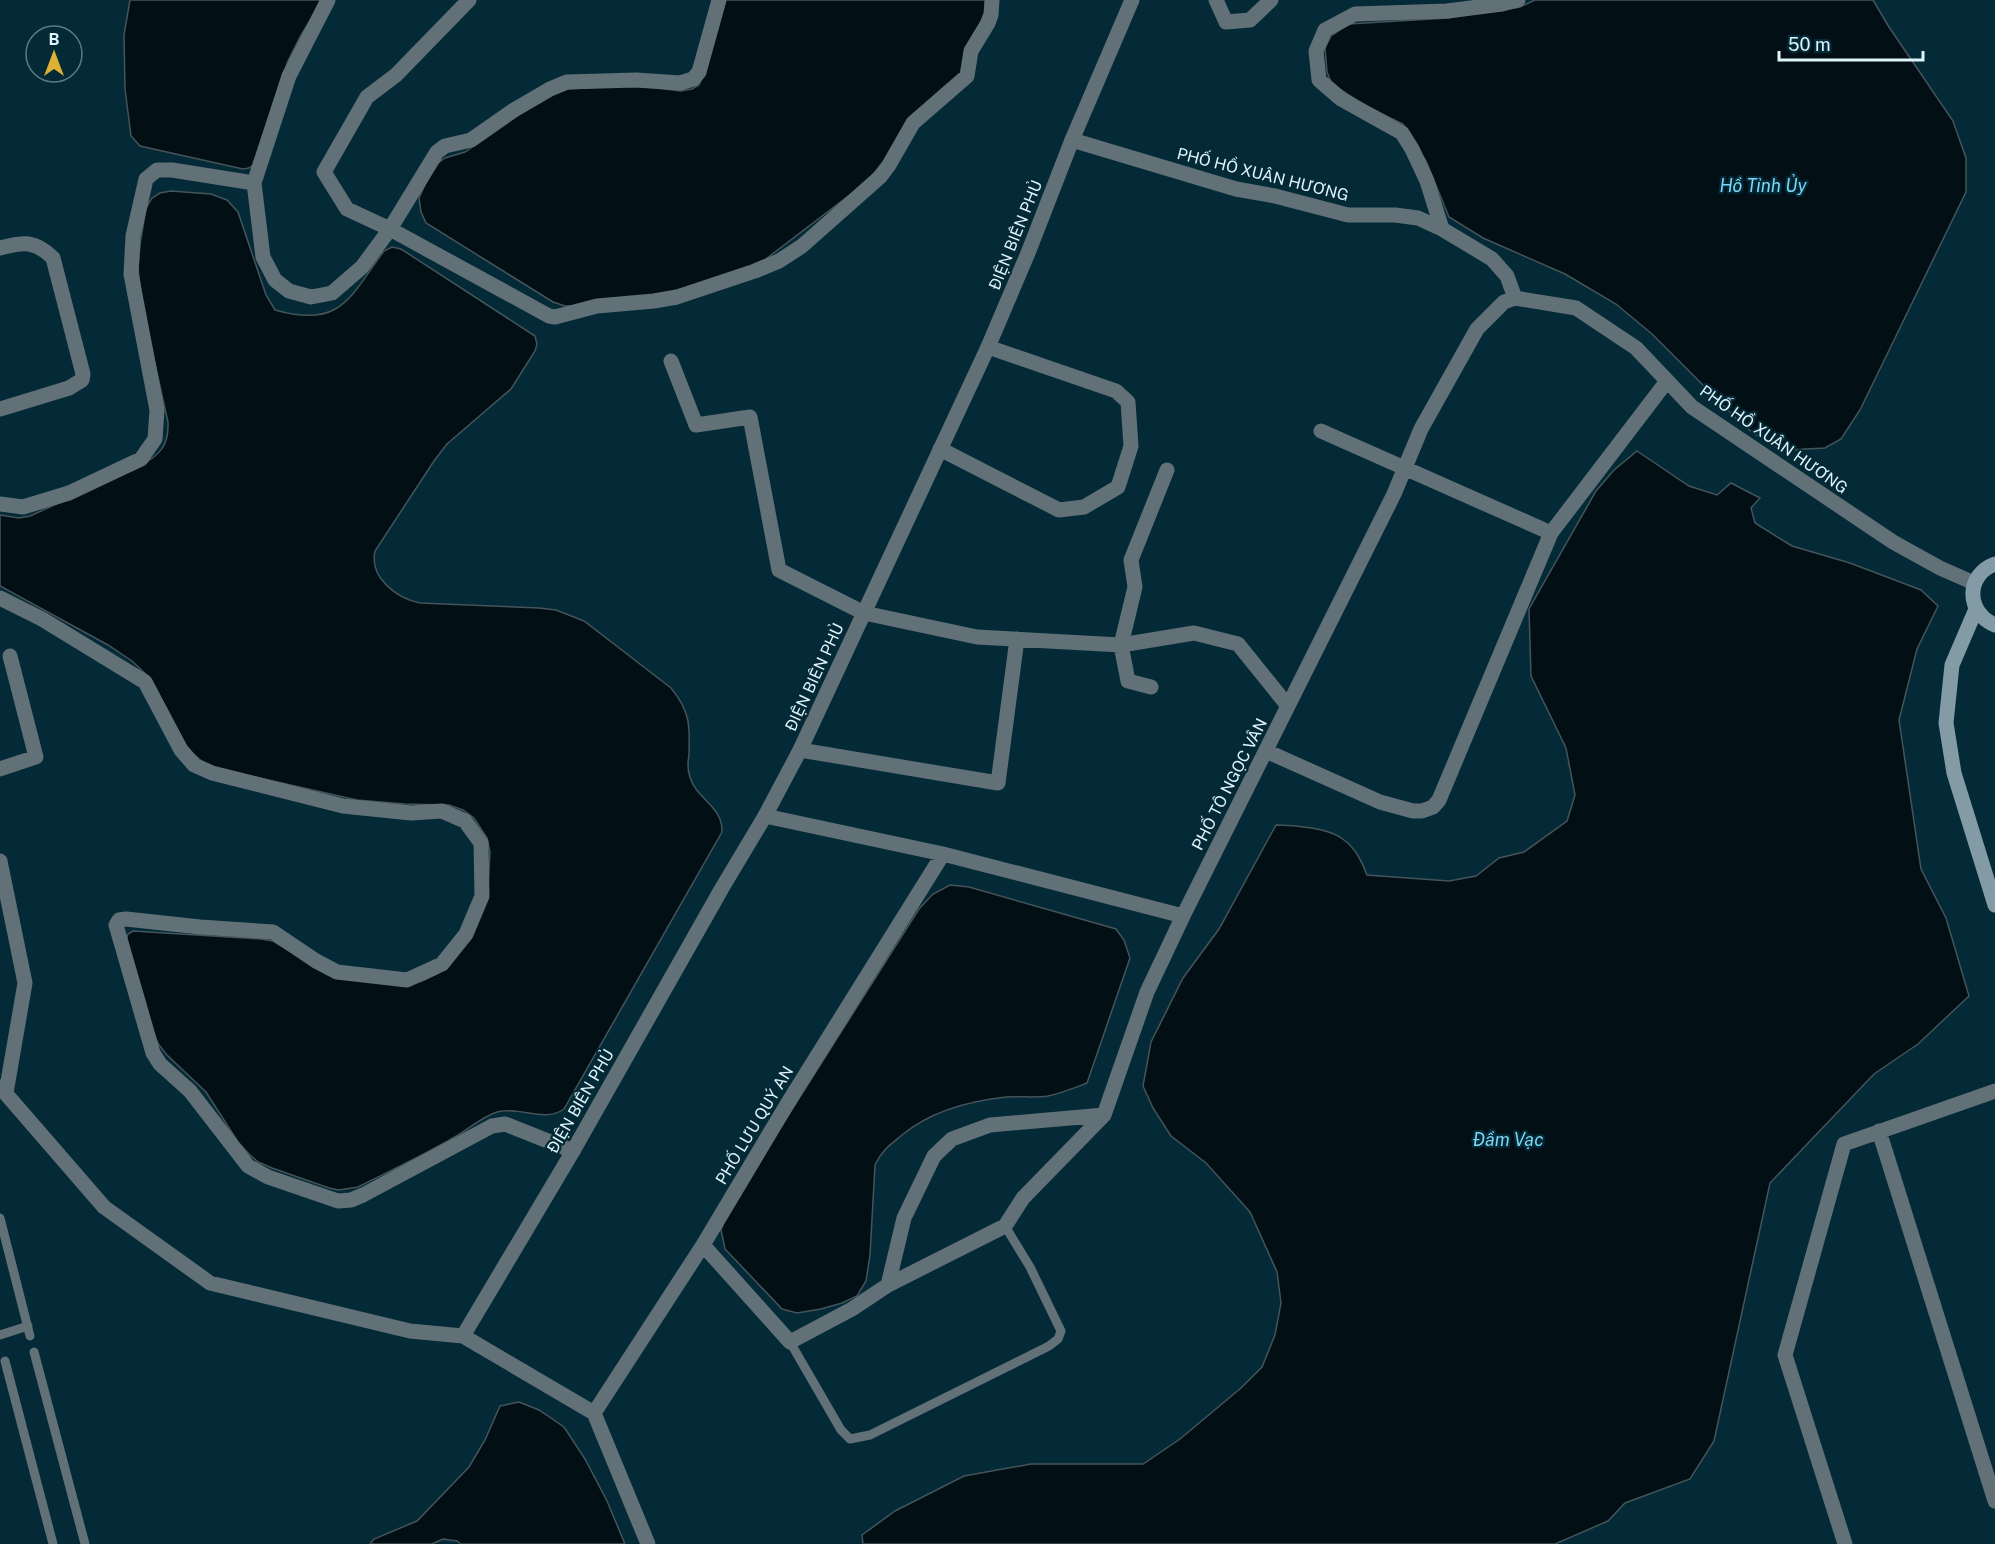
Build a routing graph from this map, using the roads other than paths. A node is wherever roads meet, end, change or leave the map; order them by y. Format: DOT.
graph roads {
  1 [pos="328,0"];
  2 [pos="469,0"];
  3 [pos="719,0"];
  4 [pos="993,0"];
  5 [pos="1132,0"];
  6 [pos="1216,0"];
  7 [pos="1271,0"];
  8 [pos="1518,0"];
  9 [pos="1447,6"];
  10 [pos="1072,140"];
  11 [pos="254,183"];
  12 [pos="390,229"];
  13 [pos="1442,229"];
  14 [pos="0,248"];
  15 [pos="1515,298"];
  16 [pos="988,347"];
  17 [pos="671,360"];
  18 [pos="1667,381"];
  19 [pos="0,409"];
  20 [pos="1321,431"];
  21 [pos="940,449"];
  22 [pos="1405,468"];
  23 [pos="1167,470"];
  24 [pos="0,504"];
  25 [pos="1551,533"];
  26 [pos="1995,564"];
  27 [pos="1974,583"];
  28 [pos="0,598"];
  29 [pos="1976,609"];
  30 [pos="864,613"];
  31 [pos="1995,625"];
  32 [pos="1017,639"];
  33 [pos="1121,645"];
  34 [pos="10,656"];
  35 [pos="1151,687"];
  36 [pos="1288,706"];
  37 [pos="800,750"];
  38 [pos="1266,751"];
  39 [pos="0,769"];
  40 [pos="765,816"];
  41 [pos="943,854"];
  42 [pos="0,861"];
  43 [pos="1995,906"];
  44 [pos="1183,916"];
  45 [pos="3,1090"];
  46 [pos="1995,1091"];
  47 [pos="1104,1115"];
  48 [pos="1879,1131"];
  49 [pos="573,1151"];
  50 [pos="0,1218"];
  51 [pos="1005,1226"];
  52 [pos="703,1245"];
  53 [pos="888,1285"];
  54 [pos="0,1335"];
  55 [pos="463,1336"];
  56 [pos="790,1342"];
  57 [pos="34,1352"];
  58 [pos="4,1361"];
  59 [pos="594,1413"];
  60 [pos="1995,1501"];
  61 [pos="53,1544"];
  62 [pos="85,1544"];
  63 [pos="648,1544"];
  64 [pos="1845,1544"];
  1 -- 11 [label="street"];
  2 -- 12 [label="street"];
  3 -- 12 [label="street"];
  4 -- 12 [label="street"];
  5 -- 10 [label="street, ĐIỆN BIÊN PHỦ"];
  6 -- 7 [label="street"];
  8 -- 9 [label="street"];
  9 -- 13 [label="street"];
  10 -- 13 [label="street, PHỐ HỒ XUÂN HƯƠNG"];
  10 -- 16 [label="street, ĐIỆN BIÊN PHỦ"];
  11 -- 12 [label="street"];
  11 -- 24 [label="street"];
  13 -- 15 [label="street, PHỐ HỒ XUÂN HƯƠNG"];
  14 -- 19 [label="street"];
  15 -- 18 [label="street, PHỐ HỒ XUÂN HƯƠNG"];
  15 -- 22 [label="street, PHỐ TÔ NGỌC VÂN"];
  16 -- 21 [label="street, ĐIỆN BIÊN PHỦ"];
  16 -- 21 [label="street"];
  17 -- 30 [label="street"];
  18 -- 25 [label="street"];
  18 -- 27 [label="street, PHỐ HỒ XUÂN HƯƠNG"];
  20 -- 22 [label="street"];
  21 -- 30 [label="street, ĐIỆN BIÊN PHỦ"];
  22 -- 25 [label="street"];
  22 -- 36 [label="street, PHỐ TÔ NGỌC VÂN"];
  23 -- 33 [label="street"];
  25 -- 38 [label="street"];
  26 -- 27 [label="main road"];
  27 -- 29 [label="main road"];
  28 -- 49 [label="street"];
  29 -- 31 [label="main road"];
  29 -- 43 [label="main road"];
  30 -- 32 [label="street"];
  30 -- 37 [label="street, ĐIỆN BIÊN PHỦ"];
  32 -- 33 [label="street"];
  32 -- 37 [label="street"];
  33 -- 35 [label="street"];
  33 -- 36 [label="street"];
  34 -- 39 [label="street"];
  36 -- 38 [label="street, PHỐ TÔ NGỌC VÂN"];
  37 -- 40 [label="street, ĐIỆN BIÊN PHỦ"];
  38 -- 44 [label="street, PHỐ TÔ NGỌC VÂN"];
  40 -- 41 [label="street"];
  40 -- 49 [label="street, ĐIỆN BIÊN PHỦ"];
  41 -- 44 [label="street"];
  41 -- 52 [label="street, PHỐ LƯU QUÝ AN"];
  42 -- 45 [label="street"];
  44 -- 47 [label="street, PHỐ TÔ NGỌC VÂN"];
  45 -- 55 [label="street"];
  46 -- 48 [label="street"];
  47 -- 51 [label="street"];
  47 -- 53 [label="street"];
  48 -- 60 [label="street"];
  48 -- 64 [label="street"];
  49 -- 55 [label="street, ĐIỆN BIÊN PHỦ"];
  50 -- 54 [label="lane"];
  51 -- 53 [label="street"];
  51 -- 56 [label="lane"];
  52 -- 56 [label="street"];
  52 -- 59 [label="street, PHỐ LƯU QUÝ AN"];
  53 -- 56 [label="street"];
  55 -- 59 [label="street"];
  57 -- 62 [label="lane"];
  58 -- 61 [label="lane"];
  59 -- 63 [label="street"];
}
